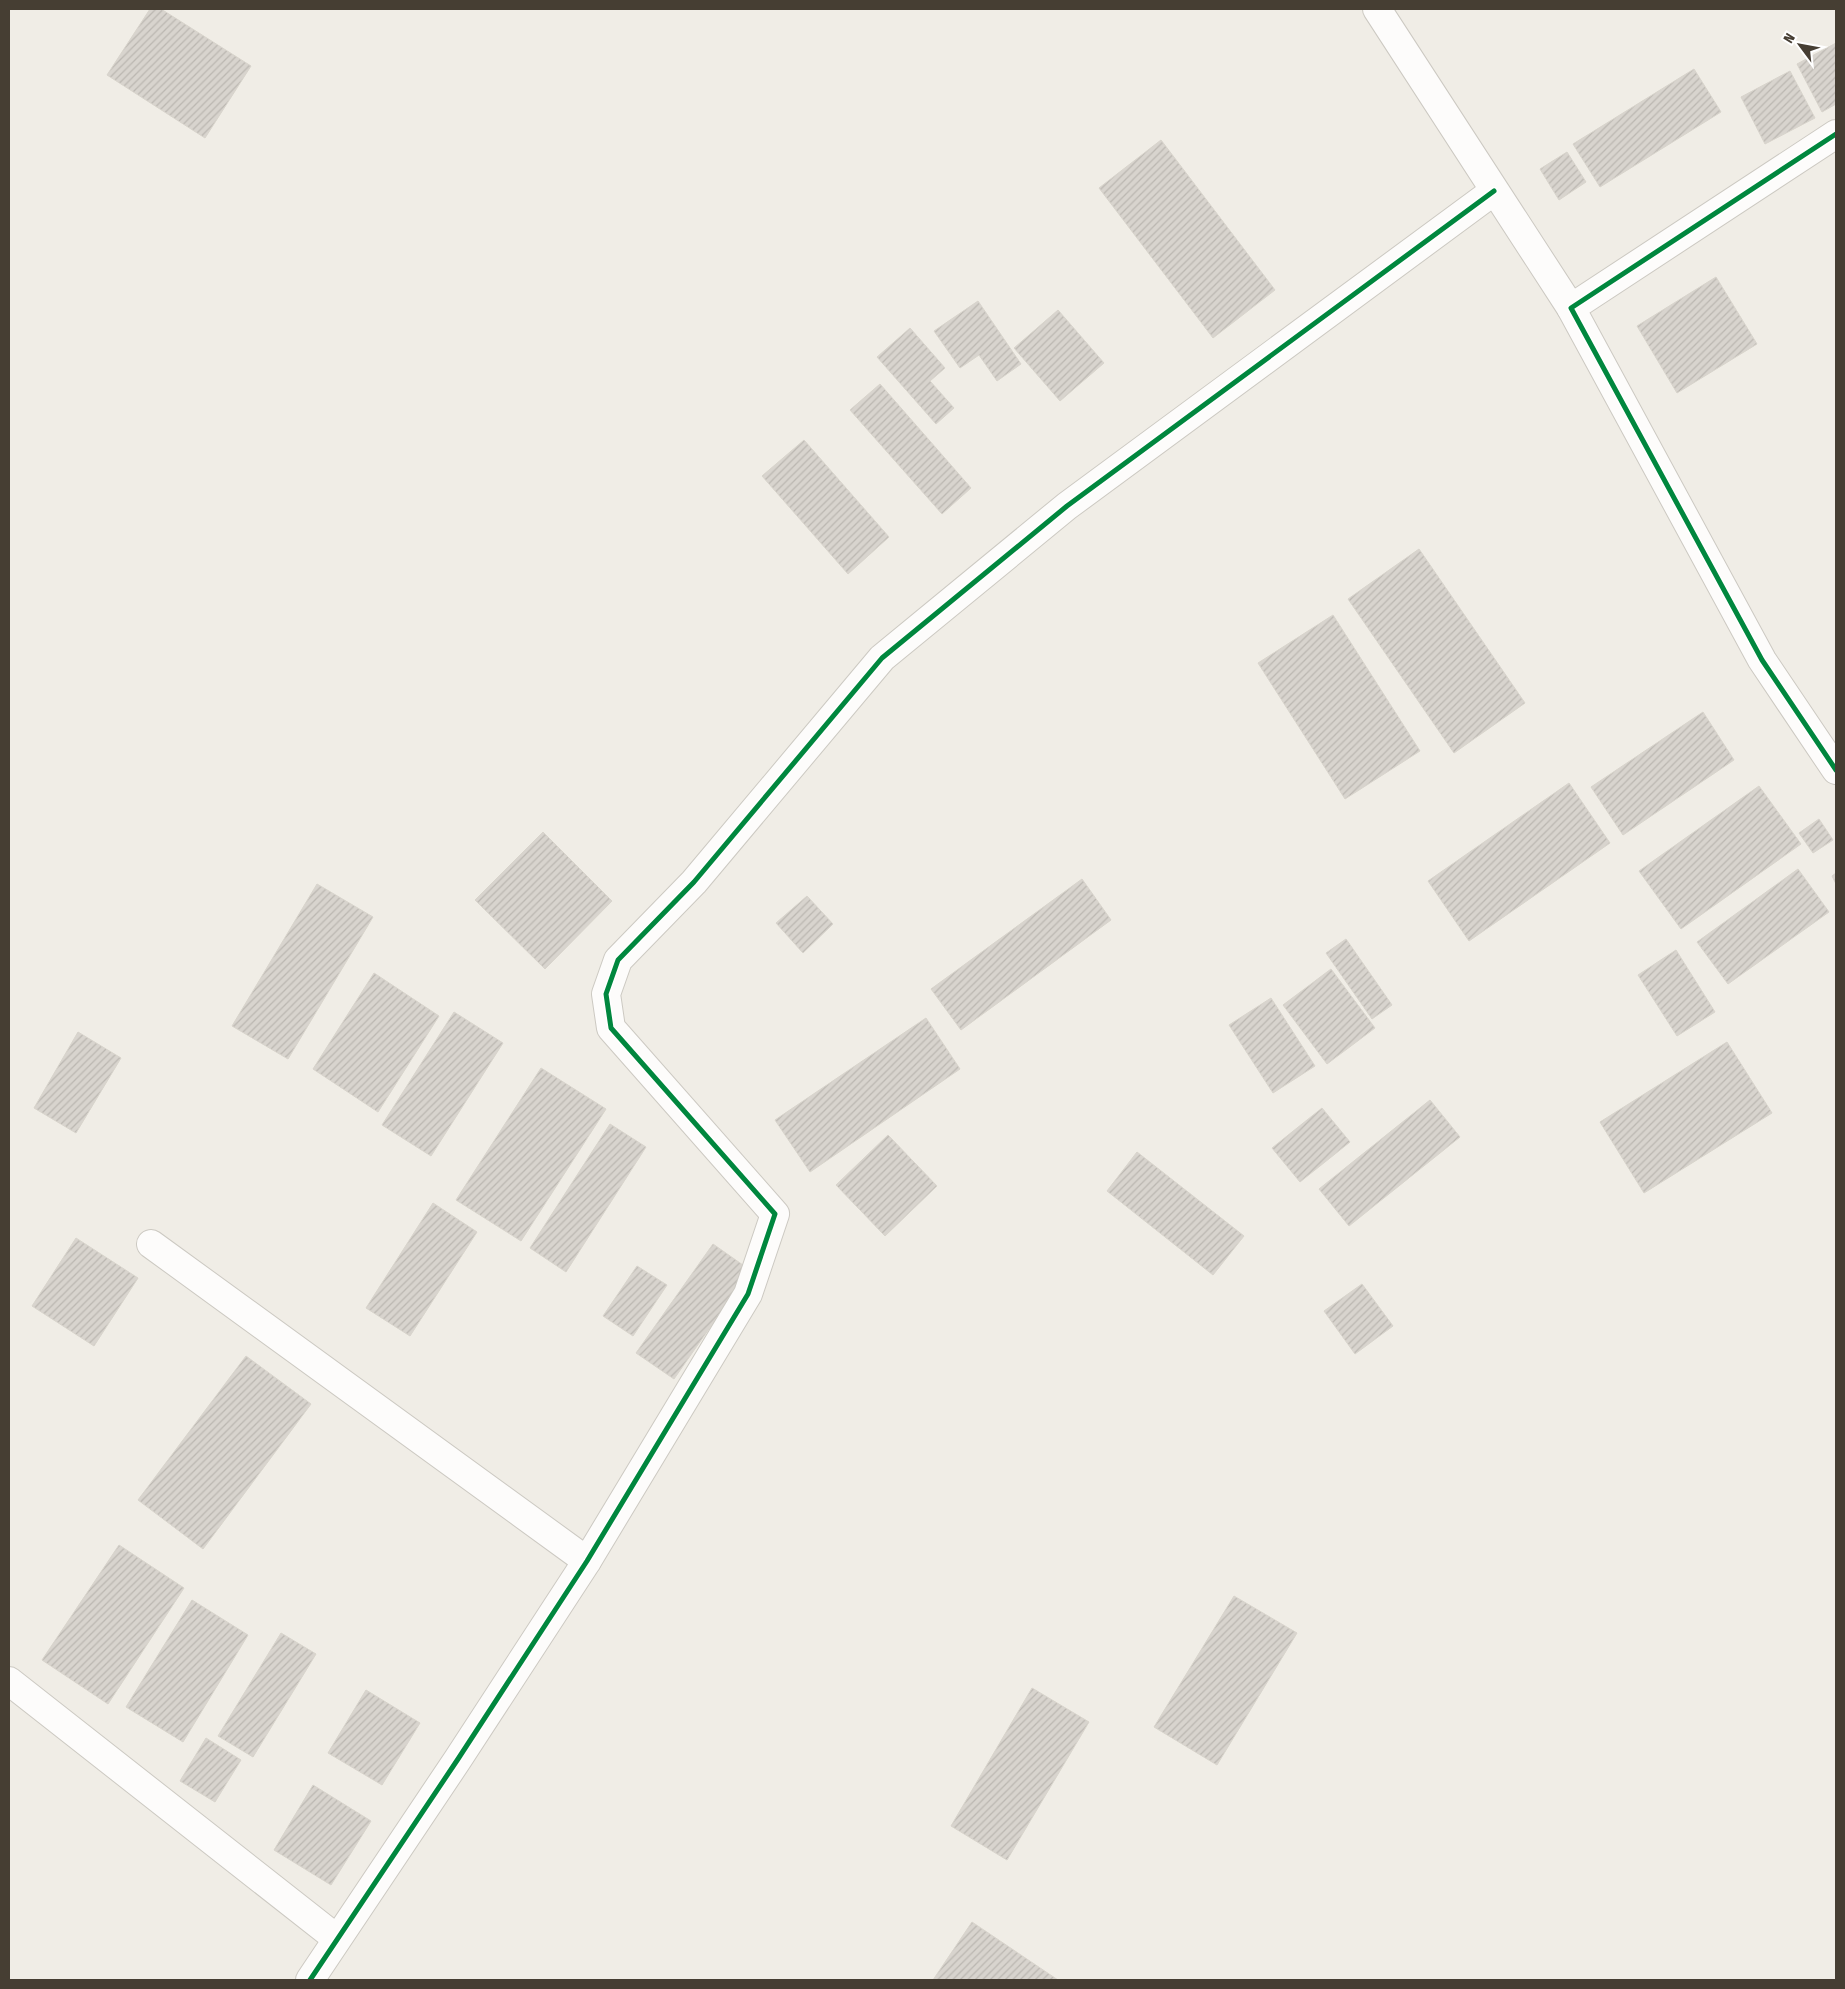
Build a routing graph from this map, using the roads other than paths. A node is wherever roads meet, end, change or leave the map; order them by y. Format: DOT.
graph roads {
  1 [pos="1376,9"];
  2 [pos="1836,134"];
  3 [pos="1494,192"];
  4 [pos="1571,308"];
  5 [pos="1836,770"];
  6 [pos="151,1244"];
  7 [pos="587,1561"];
  8 [pos="9,1681"];
  9 [pos="336,1938"];
  10 [pos="310,1980"];
  1 -- 3 [label="street"];
  2 -- 4 [label="street"];
  3 -- 4 [label="street"];
  3 -- 7 [label="street"];
  4 -- 5 [label="street"];
  6 -- 7 [label="street"];
  7 -- 9 [label="street"];
  8 -- 9 [label="street"];
  9 -- 10 [label="street"];
}
